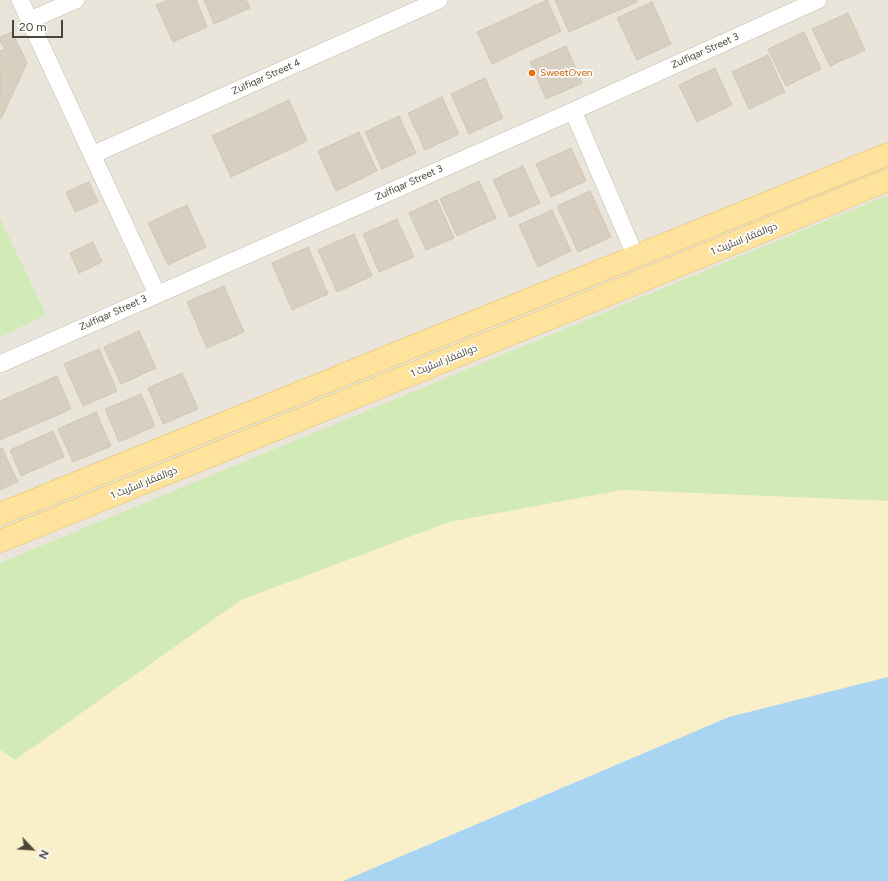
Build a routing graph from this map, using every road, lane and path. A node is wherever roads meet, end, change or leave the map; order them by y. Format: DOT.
graph roads {
  1 [pos="20,0"];
  2 [pos="76,0"];
  3 [pos="439,0"];
  4 [pos="818,0"];
  5 [pos="30,20"];
  6 [pos="573,111"];
  7 [pos="888,154"];
  8 [pos="92,155"];
  9 [pos="888,180"];
  10 [pos="636,257"];
  11 [pos="157,294"];
  12 [pos="0,364"];
  13 [pos="0,514"];
  14 [pos="0,541"];
  1 -- 5 [label="street"];
  2 -- 5 [label="street"];
  3 -- 8 [label="street, Zulfiqar Street 4"];
  4 -- 6 [label="street, Zulfiqar Street 3"];
  5 -- 8 [label="street"];
  6 -- 10 [label="street"];
  6 -- 11 [label="street, Zulfiqar Street 3"];
  7 -- 10 [label="main road"];
  8 -- 11 [label="street"];
  9 -- 14 [label="main road, ذوالفقار اسٹریٹ 1"];
  10 -- 13 [label="main road"];
  11 -- 12 [label="street, Zulfiqar Street 3"];
}
